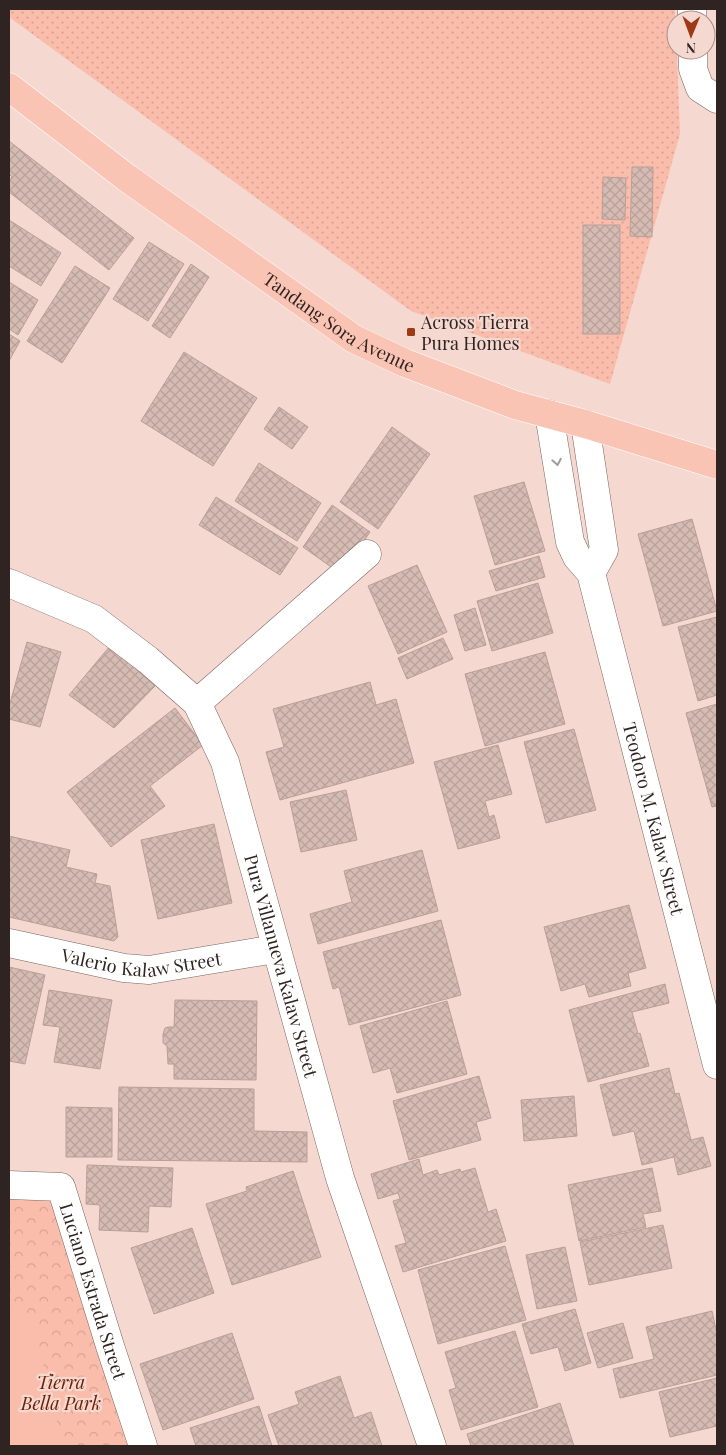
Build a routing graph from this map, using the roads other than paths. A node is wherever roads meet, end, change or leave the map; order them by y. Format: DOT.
graph roads {
  1 [pos="693,60"];
  2 [pos="9,87"];
  3 [pos="717,99"];
  4 [pos="549,414"];
  5 [pos="585,424"];
  6 [pos="717,465"];
  7 [pos="366,554"];
  8 [pos="591,573"];
  9 [pos="9,583"];
  10 [pos="197,703"];
  11 [pos="9,943"];
  12 [pos="275,949"];
  13 [pos="717,1065"];
  14 [pos="9,1185"];
  15 [pos="143,1446"];
  16 [pos="432,1446"];
  1 -- 3 [label="street"];
  2 -- 4 [label="main road, Tandang Sora Avenue"];
  4 -- 5 [label="main road, Tandang Sora Avenue"];
  4 -- 8 [label="street, Teodoro M. Kalaw Street, one-way"];
  5 -- 6 [label="main road, Tandang Sora Avenue"];
  5 -- 8 [label="street"];
  7 -- 10 [label="street"];
  8 -- 13 [label="street, Teodoro M. Kalaw Street"];
  9 -- 10 [label="street, Pura Villanueva Kalaw Street"];
  10 -- 12 [label="street, Pura Villanueva Kalaw Street"];
  11 -- 12 [label="street, Valerio Kalaw Street"];
  12 -- 16 [label="street, Pura Villanueva Kalaw Street"];
  14 -- 15 [label="street, Luciano Estrada Street"];
}
